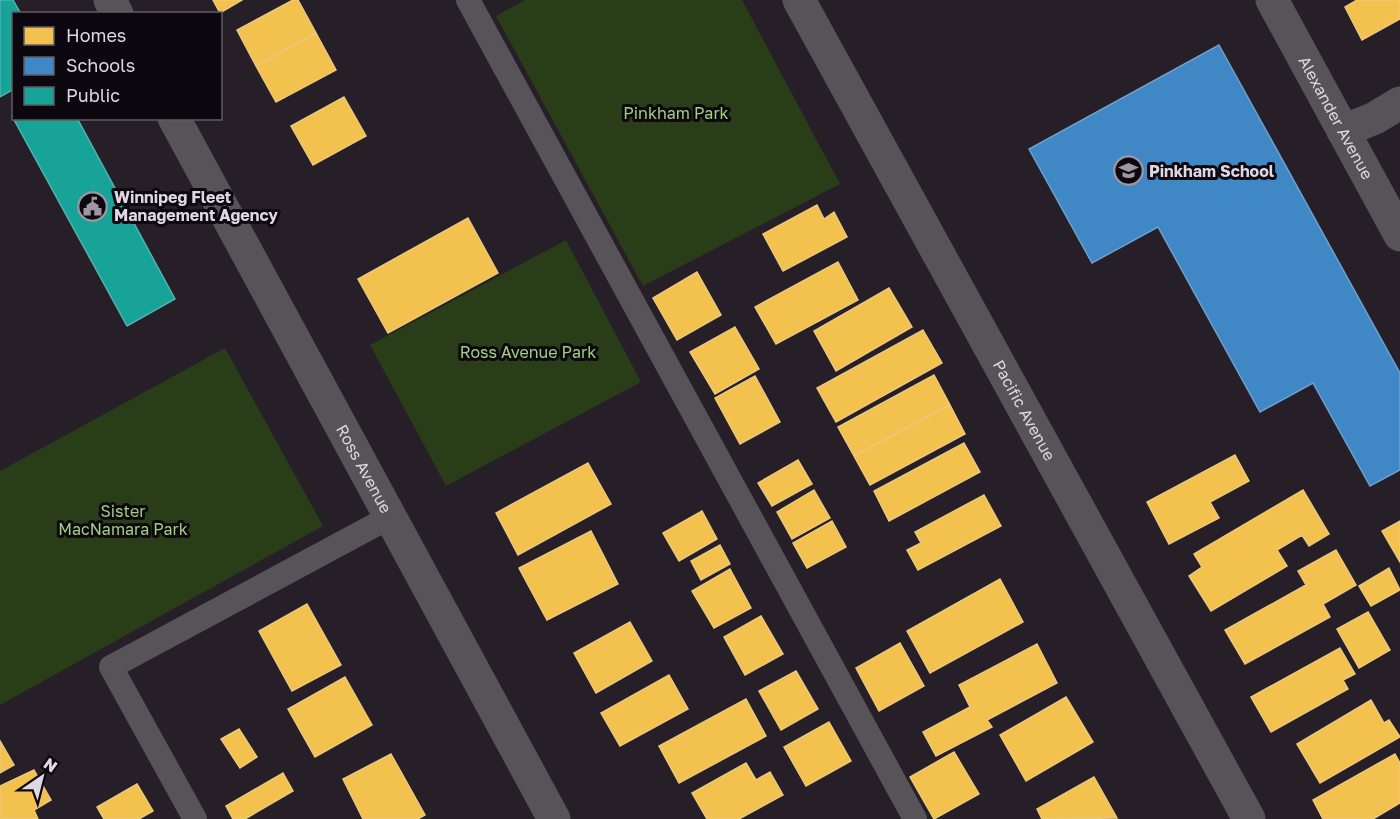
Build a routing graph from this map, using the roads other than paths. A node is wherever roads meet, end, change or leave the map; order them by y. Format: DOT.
graph roads {
  1 [pos="468,0"];
  2 [pos="799,0"];
  3 [pos="1272,0"];
  4 [pos="1400,104"];
  5 [pos="175,120"];
  6 [pos="1343,131"];
  7 [pos="1400,235"];
  8 [pos="390,517"];
  9 [pos="195,819"];
  10 [pos="555,819"];
  11 [pos="915,819"];
  12 [pos="1249,819"];
  1 -- 11 [label="lane"];
  2 -- 12 [label="street, Pacific Avenue"];
  3 -- 6 [label="street, Alexander Avenue"];
  4 -- 6 [label="street"];
  5 -- 8 [label="street, Ross Avenue"];
  6 -- 7 [label="street, Alexander Avenue"];
  8 -- 9 [label="lane"];
  8 -- 10 [label="street, Ross Avenue"];
}
